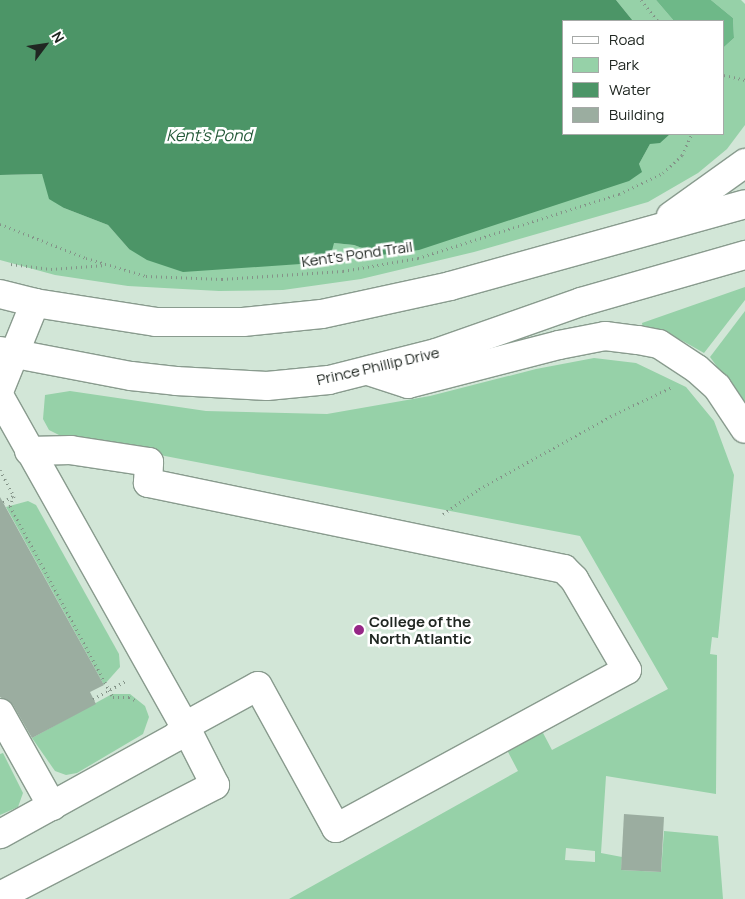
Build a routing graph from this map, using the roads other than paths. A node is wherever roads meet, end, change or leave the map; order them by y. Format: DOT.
graph roads {
  1 [pos="745,162"];
  2 [pos="745,204"];
  3 [pos="654,228"];
  4 [pos="745,255"];
  5 [pos="0,294"];
  6 [pos="35,303"];
  7 [pos="8,352"];
  8 [pos="368,371"];
  9 [pos="0,390"];
  10 [pos="0,397"];
  11 [pos="745,429"];
  12 [pos="29,451"];
  13 [pos="0,712"];
  14 [pos="184,726"];
  15 [pos="52,806"];
  16 [pos="0,834"];
  17 [pos="0,896"];
  1 -- 3 [label="main road"];
  2 -- 3 [label="main road"];
  3 -- 6 [label="main road"];
  4 -- 8 [label="main road, Prince Phillip Drive"];
  5 -- 6 [label="main road"];
  6 -- 7 [label="main road"];
  7 -- 8 [label="main road, Prince Phillip Drive"];
  7 -- 9 [label="main road"];
  8 -- 11 [label="main road"];
  10 -- 12 [label="main road"];
  12 -- 14 [label="main road"];
  12 -- 14 [label="main road"];
  13 -- 15 [label="main road"];
  14 -- 15 [label="main road"];
  14 -- 17 [label="main road"];
  15 -- 16 [label="main road"];
}
